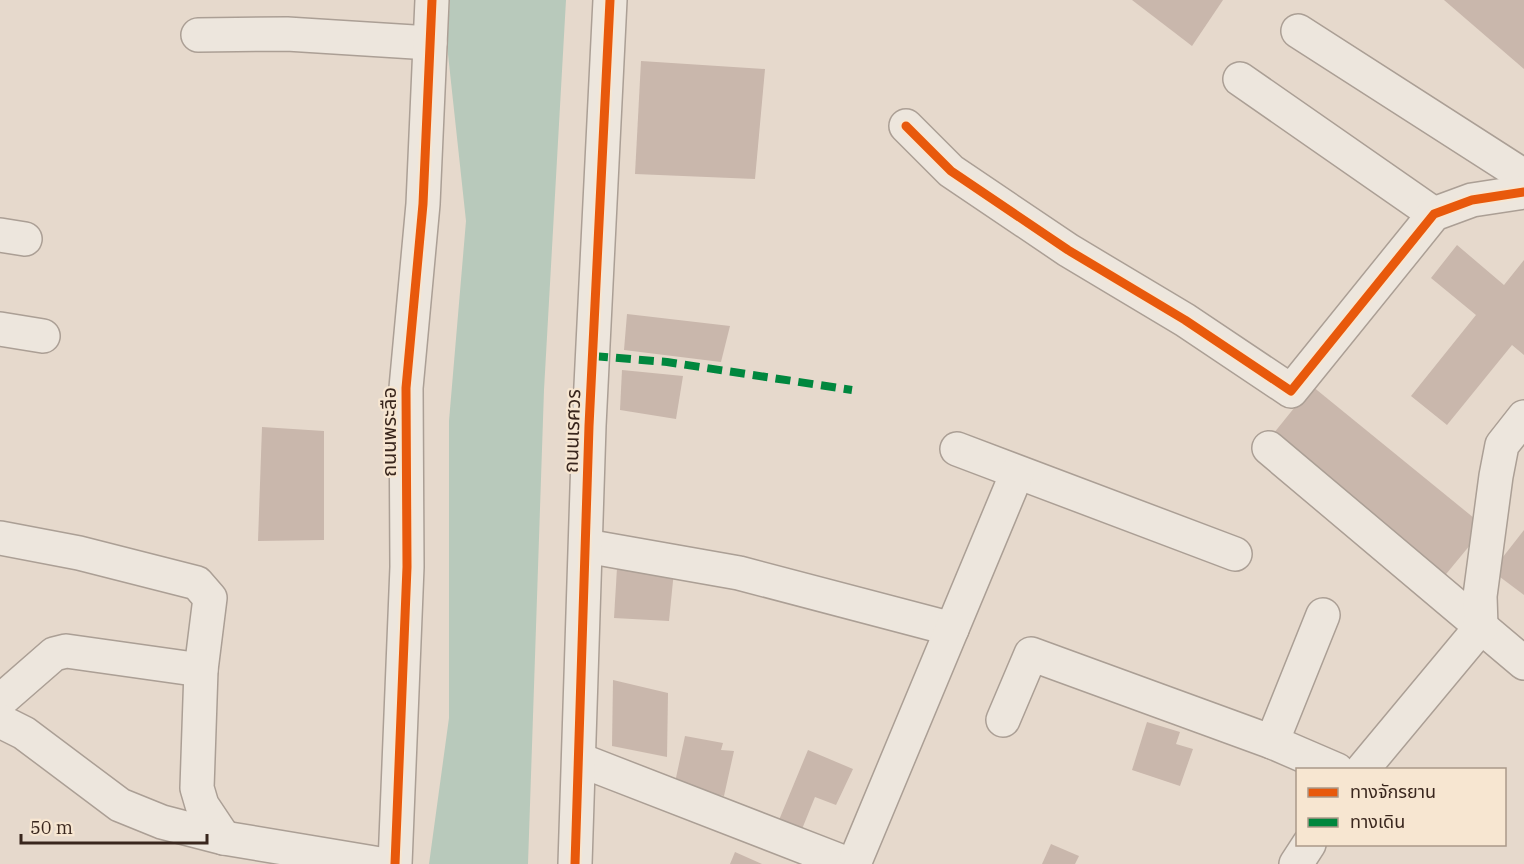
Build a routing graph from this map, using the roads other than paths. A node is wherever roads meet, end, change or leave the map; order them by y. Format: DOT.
graph roads {
  1 [pos="432,0"];
  2 [pos="610,0"];
  3 [pos="1298,32"];
  4 [pos="198,35"];
  5 [pos="430,43"];
  6 [pos="1240,79"];
  7 [pos="906,126"];
  8 [pos="1524,176"];
  9 [pos="1524,192"];
  10 [pos="1434,214"];
  11 [pos="0,329"];
  12 [pos="43,336"];
  13 [pos="1524,417"];
  14 [pos="1269,448"];
  15 [pos="957,449"];
  16 [pos="1017,473"];
  17 [pos="0,537"];
  18 [pos="586,546"];
  19 [pos="1235,554"];
  20 [pos="1323,615"];
  21 [pos="1481,627"];
  22 [pos="952,629"];
  23 [pos="1524,663"];
  24 [pos="201,670"];
  25 [pos="0,702"];
  26 [pos="1003,720"];
  27 [pos="0,721"];
  28 [pos="1272,742"];
  29 [pos="580,760"];
  30 [pos="1332,768"];
  31 [pos="1364,768"];
  32 [pos="224,838"];
  33 [pos="1308,846"];
  34 [pos="380,864"];
  35 [pos="395,864"];
  36 [pos="575,864"];
  37 [pos="848,864"];
  38 [pos="854,864"];
  39 [pos="1296,864"];
  1 -- 5 [label="street, ถนนพระลือ"];
  2 -- 18 [label="street, ถนนเรศวร"];
  3 -- 8 [label="street"];
  4 -- 5 [label="street"];
  5 -- 35 [label="street, ถนนพระลือ"];
  6 -- 10 [label="street"];
  7 -- 10 [label="street"];
  9 -- 10 [label="street"];
  11 -- 12 [label="street"];
  13 -- 21 [label="street"];
  14 -- 21 [label="street"];
  15 -- 16 [label="street"];
  16 -- 19 [label="street"];
  16 -- 22 [label="street"];
  17 -- 24 [label="street"];
  18 -- 22 [label="street"];
  18 -- 29 [label="street, ถนนเรศวร"];
  20 -- 28 [label="street"];
  21 -- 23 [label="street"];
  21 -- 31 [label="street"];
  22 -- 38 [label="street"];
  24 -- 25 [label="street"];
  24 -- 32 [label="street"];
  26 -- 28 [label="street"];
  27 -- 32 [label="street"];
  28 -- 30 [label="street"];
  29 -- 36 [label="street, ถนนเรศวร"];
  29 -- 37 [label="street"];
  32 -- 34 [label="street"];
  33 -- 39 [label="street"];
}
